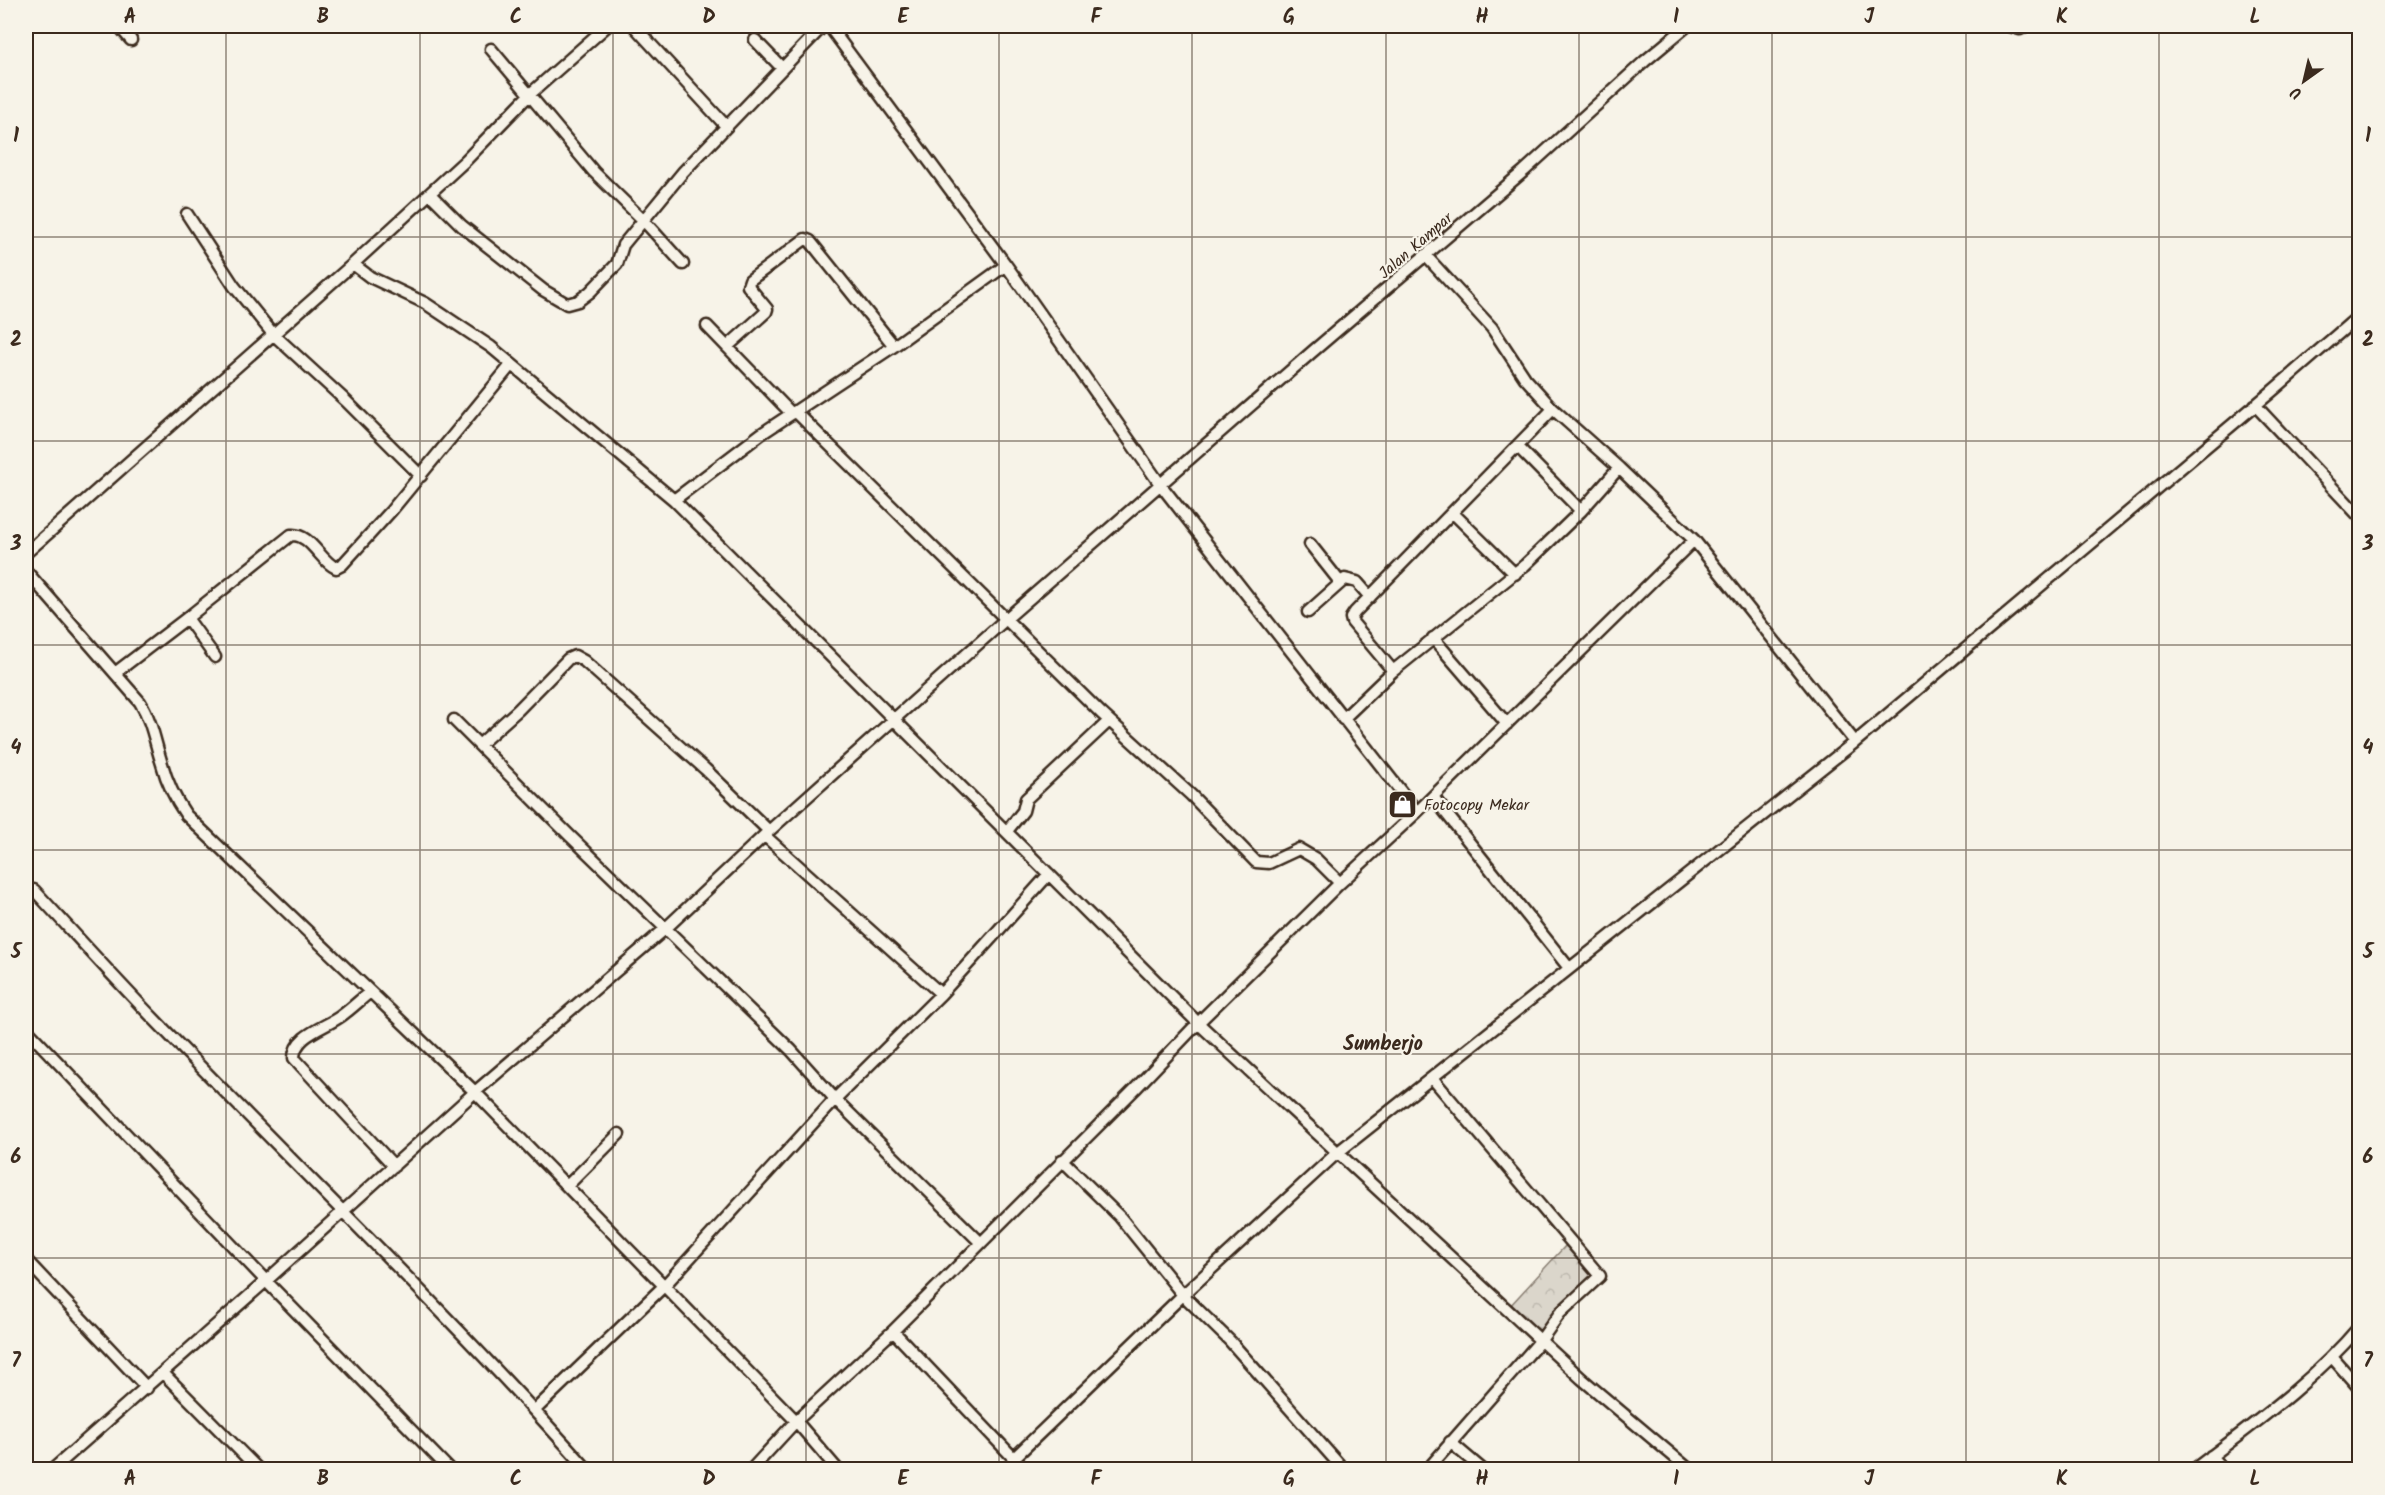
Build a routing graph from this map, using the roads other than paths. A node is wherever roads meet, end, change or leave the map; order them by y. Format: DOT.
graph roads {
  1 [pos="119,26"];
  2 [pos="607,26"];
  3 [pos="634,26"];
  4 [pos="822,26"];
  5 [pos="829,26"];
  6 [pos="1687,26"];
  7 [pos="2010,26"];
  8 [pos="2025,26"];
  9 [pos="131,40"];
  10 [pos="755,40"];
  11 [pos="490,50"];
  12 [pos="782,68"];
  13 [pos="529,95"];
  14 [pos="726,126"];
  15 [pos="430,194"];
  16 [pos="187,214"];
  17 [pos="644,221"];
  18 [pos="1426,256"];
  19 [pos="354,264"];
  20 [pos="683,264"];
  21 [pos="1006,265"];
  22 [pos="2360,315"];
  23 [pos="707,326"];
  24 [pos="273,334"];
  25 [pos="894,346"];
  26 [pos="727,347"];
  27 [pos="511,366"];
  28 [pos="2255,405"];
  29 [pos="1553,410"];
  30 [pos="797,415"];
  31 [pos="1518,447"];
  32 [pos="1619,468"];
  33 [pos="421,476"];
  34 [pos="1160,484"];
  35 [pos="674,500"];
  36 [pos="1581,511"];
  37 [pos="1453,513"];
  38 [pos="2360,517"];
  39 [pos="1694,540"];
  40 [pos="1310,544"];
  41 [pos="26,553"];
  42 [pos="26,571"];
  43 [pos="1515,574"];
  44 [pos="1340,582"];
  45 [pos="1370,597"];
  46 [pos="1308,612"];
  47 [pos="187,618"];
  48 [pos="1006,620"];
  49 [pos="1433,638"];
  50 [pos="215,657"];
  51 [pos="1393,671"];
  52 [pos="115,673"];
  53 [pos="895,718"];
  54 [pos="1343,719"];
  55 [pos="454,720"];
  56 [pos="1109,721"];
  57 [pos="1507,724"];
  58 [pos="1855,742"];
  59 [pos="479,745"];
  60 [pos="1434,798"];
  61 [pos="1417,812"];
  62 [pos="1007,831"];
  63 [pos="767,833"];
  64 [pos="1049,874"];
  65 [pos="1340,882"];
  66 [pos="34,890"];
  67 [pos="665,929"];
  68 [pos="1569,969"];
  69 [pos="370,992"];
  70 [pos="941,994"];
  71 [pos="1198,1023"];
  72 [pos="26,1029"];
  73 [pos="1432,1079"];
  74 [pos="475,1092"];
  75 [pos="835,1099"];
  76 [pos="619,1134"];
  77 [pos="1337,1153"];
  78 [pos="1062,1160"];
  79 [pos="394,1166"];
  80 [pos="567,1186"];
  81 [pos="343,1212"];
  82 [pos="981,1243"];
  83 [pos="26,1260"];
  84 [pos="266,1281"];
  85 [pos="665,1285"];
  86 [pos="1183,1295"];
  87 [pos="2360,1326"];
  88 [pos="893,1331"];
  89 [pos="1541,1340"];
  90 [pos="2332,1357"];
  91 [pos="163,1373"];
  92 [pos="147,1388"];
  93 [pos="2360,1389"];
  94 [pos="535,1410"];
  95 [pos="796,1421"];
  96 [pos="1450,1442"];
  97 [pos="2211,1456"];
  98 [pos="1017,1465"];
  99 [pos="52,1470"];
  100 [pos="259,1470"];
  101 [pos="450,1470"];
  102 [pos="588,1470"];
  103 [pos="751,1470"];
  104 [pos="838,1470"];
  105 [pos="1344,1470"];
  106 [pos="1426,1470"];
  107 [pos="1483,1470"];
  108 [pos="1690,1470"];
  109 [pos="2193,1470"];
  110 [pos="2223,1470"];
  1 -- 9 [label="street"];
  2 -- 13 [label="street"];
  3 -- 14 [label="street"];
  4 -- 12 [label="street"];
  5 -- 21 [label="street"];
  6 -- 18 [label="street, Jalan Kampar"];
  7 -- 8 [label="street"];
  10 -- 12 [label="street"];
  11 -- 13 [label="street"];
  12 -- 14 [label="street"];
  13 -- 15 [label="street"];
  13 -- 17 [label="street"];
  14 -- 17 [label="street"];
  15 -- 17 [label="street"];
  15 -- 19 [label="street"];
  16 -- 24 [label="street"];
  17 -- 20 [label="street"];
  18 -- 29 [label="street"];
  18 -- 34 [label="street, Jalan Kampar"];
  19 -- 24 [label="street"];
  19 -- 27 [label="street"];
  21 -- 25 [label="street"];
  21 -- 34 [label="street"];
  22 -- 28 [label="street"];
  23 -- 26 [label="street"];
  24 -- 33 [label="street"];
  24 -- 41 [label="street"];
  25 -- 26 [label="street"];
  25 -- 30 [label="street"];
  26 -- 30 [label="street"];
  27 -- 33 [label="street"];
  27 -- 35 [label="street"];
  28 -- 38 [label="street"];
  28 -- 58 [label="street"];
  29 -- 31 [label="street"];
  29 -- 32 [label="street"];
  30 -- 35 [label="street"];
  30 -- 48 [label="street"];
  31 -- 36 [label="street"];
  31 -- 37 [label="street"];
  32 -- 36 [label="street"];
  32 -- 39 [label="street"];
  33 -- 47 [label="street"];
  34 -- 48 [label="street, Jalan Kampar"];
  34 -- 54 [label="street"];
  35 -- 53 [label="street"];
  36 -- 43 [label="street"];
  37 -- 43 [label="street"];
  37 -- 45 [label="street"];
  39 -- 57 [label="street"];
  39 -- 58 [label="street"];
  40 -- 44 [label="street"];
  42 -- 52 [label="street"];
  43 -- 49 [label="street"];
  44 -- 45 [label="street"];
  44 -- 46 [label="street"];
  45 -- 51 [label="street"];
  47 -- 50 [label="street"];
  47 -- 52 [label="street"];
  48 -- 53 [label="street, Jalan Kampar"];
  48 -- 56 [label="street"];
  49 -- 51 [label="street"];
  49 -- 57 [label="street"];
  51 -- 54 [label="street"];
  52 -- 69 [label="street"];
  53 -- 62 [label="street"];
  53 -- 63 [label="street, Jalan Kampar"];
  54 -- 61 [label="street"];
  55 -- 59 [label="street"];
  56 -- 62 [label="street"];
  56 -- 65 [label="street"];
  57 -- 60 [label="street"];
  58 -- 68 [label="street"];
  59 -- 63 [label="street"];
  59 -- 67 [label="street"];
  60 -- 61 [label="street"];
  60 -- 68 [label="street"];
  61 -- 65 [label="street"];
  62 -- 64 [label="street"];
  63 -- 67 [label="street, Jalan Kampar"];
  63 -- 70 [label="street"];
  64 -- 70 [label="street"];
  64 -- 71 [label="street"];
  65 -- 71 [label="street"];
  66 -- 81 [label="street"];
  67 -- 74 [label="street, Jalan Kampar"];
  67 -- 75 [label="street"];
  68 -- 73 [label="street"];
  69 -- 74 [label="street"];
  69 -- 79 [label="street"];
  70 -- 75 [label="street"];
  71 -- 77 [label="street"];
  71 -- 78 [label="street"];
  72 -- 84 [label="street"];
  73 -- 77 [label="street"];
  73 -- 89 [label="street"];
  74 -- 79 [label="street, Jalan Kampar"];
  74 -- 80 [label="street"];
  75 -- 82 [label="street"];
  75 -- 85 [label="street"];
  76 -- 80 [label="street"];
  77 -- 86 [label="street"];
  77 -- 89 [label="street"];
  78 -- 82 [label="street"];
  78 -- 86 [label="street"];
  79 -- 81 [label="street, Jalan Kampar"];
  80 -- 85 [label="street"];
  81 -- 84 [label="street, Jalan Kampar"];
  81 -- 94 [label="street"];
  82 -- 88 [label="street"];
  83 -- 92 [label="street"];
  84 -- 91 [label="street, Jalan Kampar"];
  84 -- 101 [label="street"];
  85 -- 94 [label="street"];
  85 -- 95 [label="street"];
  86 -- 98 [label="street"];
  86 -- 105 [label="street"];
  87 -- 90 [label="street"];
  88 -- 95 [label="street"];
  88 -- 98 [label="street"];
  89 -- 96 [label="street"];
  89 -- 108 [label="street"];
  90 -- 93 [label="street"];
  90 -- 97 [label="street"];
  91 -- 92 [label="street, Jalan Kampar"];
  91 -- 100 [label="street"];
  92 -- 99 [label="street, Jalan Kampar"];
  94 -- 102 [label="street"];
  95 -- 103 [label="street"];
  95 -- 104 [label="street"];
  96 -- 106 [label="street"];
  96 -- 107 [label="street"];
  97 -- 109 [label="street"];
  97 -- 110 [label="street"];
}
